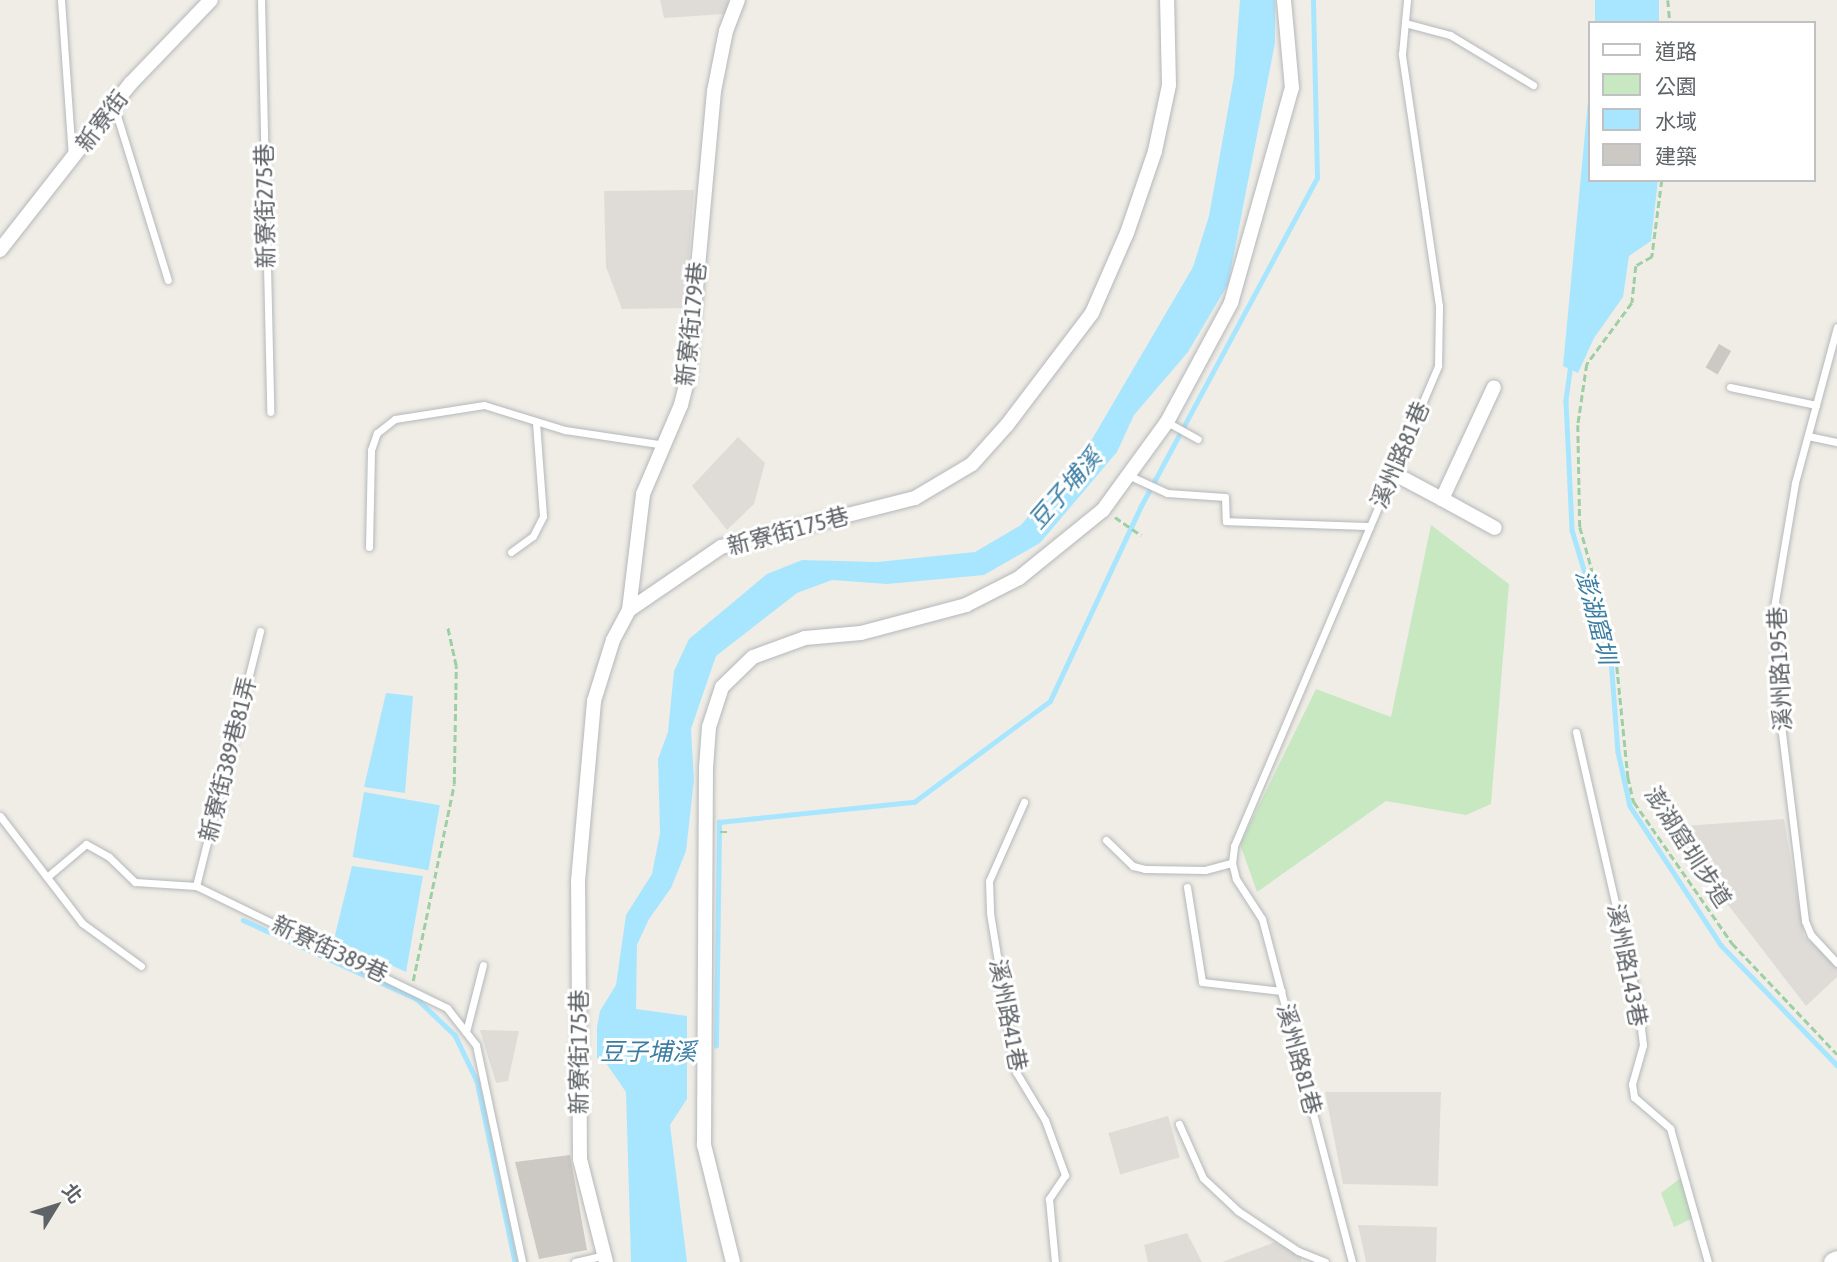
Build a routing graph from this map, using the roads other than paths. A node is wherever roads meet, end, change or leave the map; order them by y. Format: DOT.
graph roads {
  1 [pos="61,0"];
  2 [pos="211,0"];
  3 [pos="261,0"];
  4 [pos="738,0"];
  5 [pos="1167,0"];
  6 [pos="1284,0"];
  7 [pos="1407,0"];
  8 [pos="1405,23"];
  9 [pos="1533,85"];
  10 [pos="114,105"];
  11 [pos="72,160"];
  12 [pos="0,250"];
  13 [pos="168,280"];
  14 [pos="1837,327"];
  15 [pos="1494,387"];
  16 [pos="1730,387"];
  17 [pos="1816,405"];
  18 [pos="270,412"];
  19 [pos="536,423"];
  20 [pos="1172,424"];
  21 [pos="1808,436"];
  22 [pos="1198,439"];
  23 [pos="1837,442"];
  24 [pos="665,445"];
  25 [pos="1393,473"];
  26 [pos="1128,475"];
  27 [pos="1442,499"];
  28 [pos="1370,526"];
  29 [pos="1495,528"];
  30 [pos="369,547"];
  31 [pos="510,552"];
  32 [pos="629,610"];
  33 [pos="260,631"];
  34 [pos="1576,732"];
  35 [pos="1024,802"];
  36 [pos="0,816"];
  37 [pos="1106,840"];
  38 [pos="1232,863"];
  39 [pos="47,877"];
  40 [pos="195,886"];
  41 [pos="1187,887"];
  42 [pos="1837,963"];
  43 [pos="483,965"];
  44 [pos="141,966"];
  45 [pos="1281,991"];
  46 [pos="466,1032"];
  47 [pos="1179,1124"];
  48 [pos="606,1259"];
  49 [pos="522,1262"];
  50 [pos="575,1262"];
  51 [pos="733,1262"];
  52 [pos="1055,1262"];
  53 [pos="1325,1262"];
  54 [pos="1352,1262"];
  55 [pos="1707,1262"];
  1 -- 11 [label="lane"];
  2 -- 10 [label="street, 新寮街"];
  3 -- 18 [label="lane, 新寮街275巷"];
  4 -- 24 [label="street, 新寮街179巷"];
  5 -- 32 [label="street, 新寮街175巷"];
  6 -- 20 [label="street"];
  7 -- 8 [label="lane, 溪州路81巷"];
  8 -- 9 [label="lane"];
  8 -- 25 [label="lane, 溪州路81巷"];
  10 -- 11 [label="street, 新寮街"];
  10 -- 13 [label="lane"];
  11 -- 12 [label="street, 新寮街"];
  14 -- 17 [label="lane, 溪州路195巷"];
  15 -- 27 [label="street"];
  16 -- 17 [label="lane"];
  17 -- 21 [label="lane, 溪州路195巷"];
  19 -- 24 [label="lane"];
  19 -- 30 [label="lane"];
  19 -- 31 [label="lane"];
  20 -- 22 [label="lane"];
  20 -- 26 [label="street"];
  21 -- 23 [label="lane"];
  21 -- 42 [label="lane, 溪州路195巷"];
  24 -- 32 [label="street, 新寮街179巷"];
  25 -- 27 [label="street"];
  25 -- 28 [label="lane, 溪州路81巷"];
  26 -- 28 [label="lane"];
  26 -- 51 [label="street"];
  27 -- 29 [label="street"];
  28 -- 38 [label="lane, 溪州路81巷"];
  32 -- 48 [label="street, 新寮街175巷"];
  33 -- 40 [label="lane, 新寮街389巷81弄"];
  34 -- 55 [label="lane, 溪州路143巷"];
  35 -- 52 [label="lane, 溪州路41巷"];
  36 -- 39 [label="lane"];
  37 -- 38 [label="lane"];
  38 -- 45 [label="lane, 溪州路81巷"];
  39 -- 40 [label="lane, 新寮街389巷"];
  39 -- 44 [label="lane"];
  40 -- 46 [label="lane, 新寮街389巷"];
  41 -- 45 [label="lane"];
  43 -- 46 [label="lane"];
  45 -- 54 [label="lane, 溪州路81巷"];
  46 -- 49 [label="lane, 新寮街389巷"];
  47 -- 53 [label="lane"];
  48 -- 50 [label="lane"];
}
